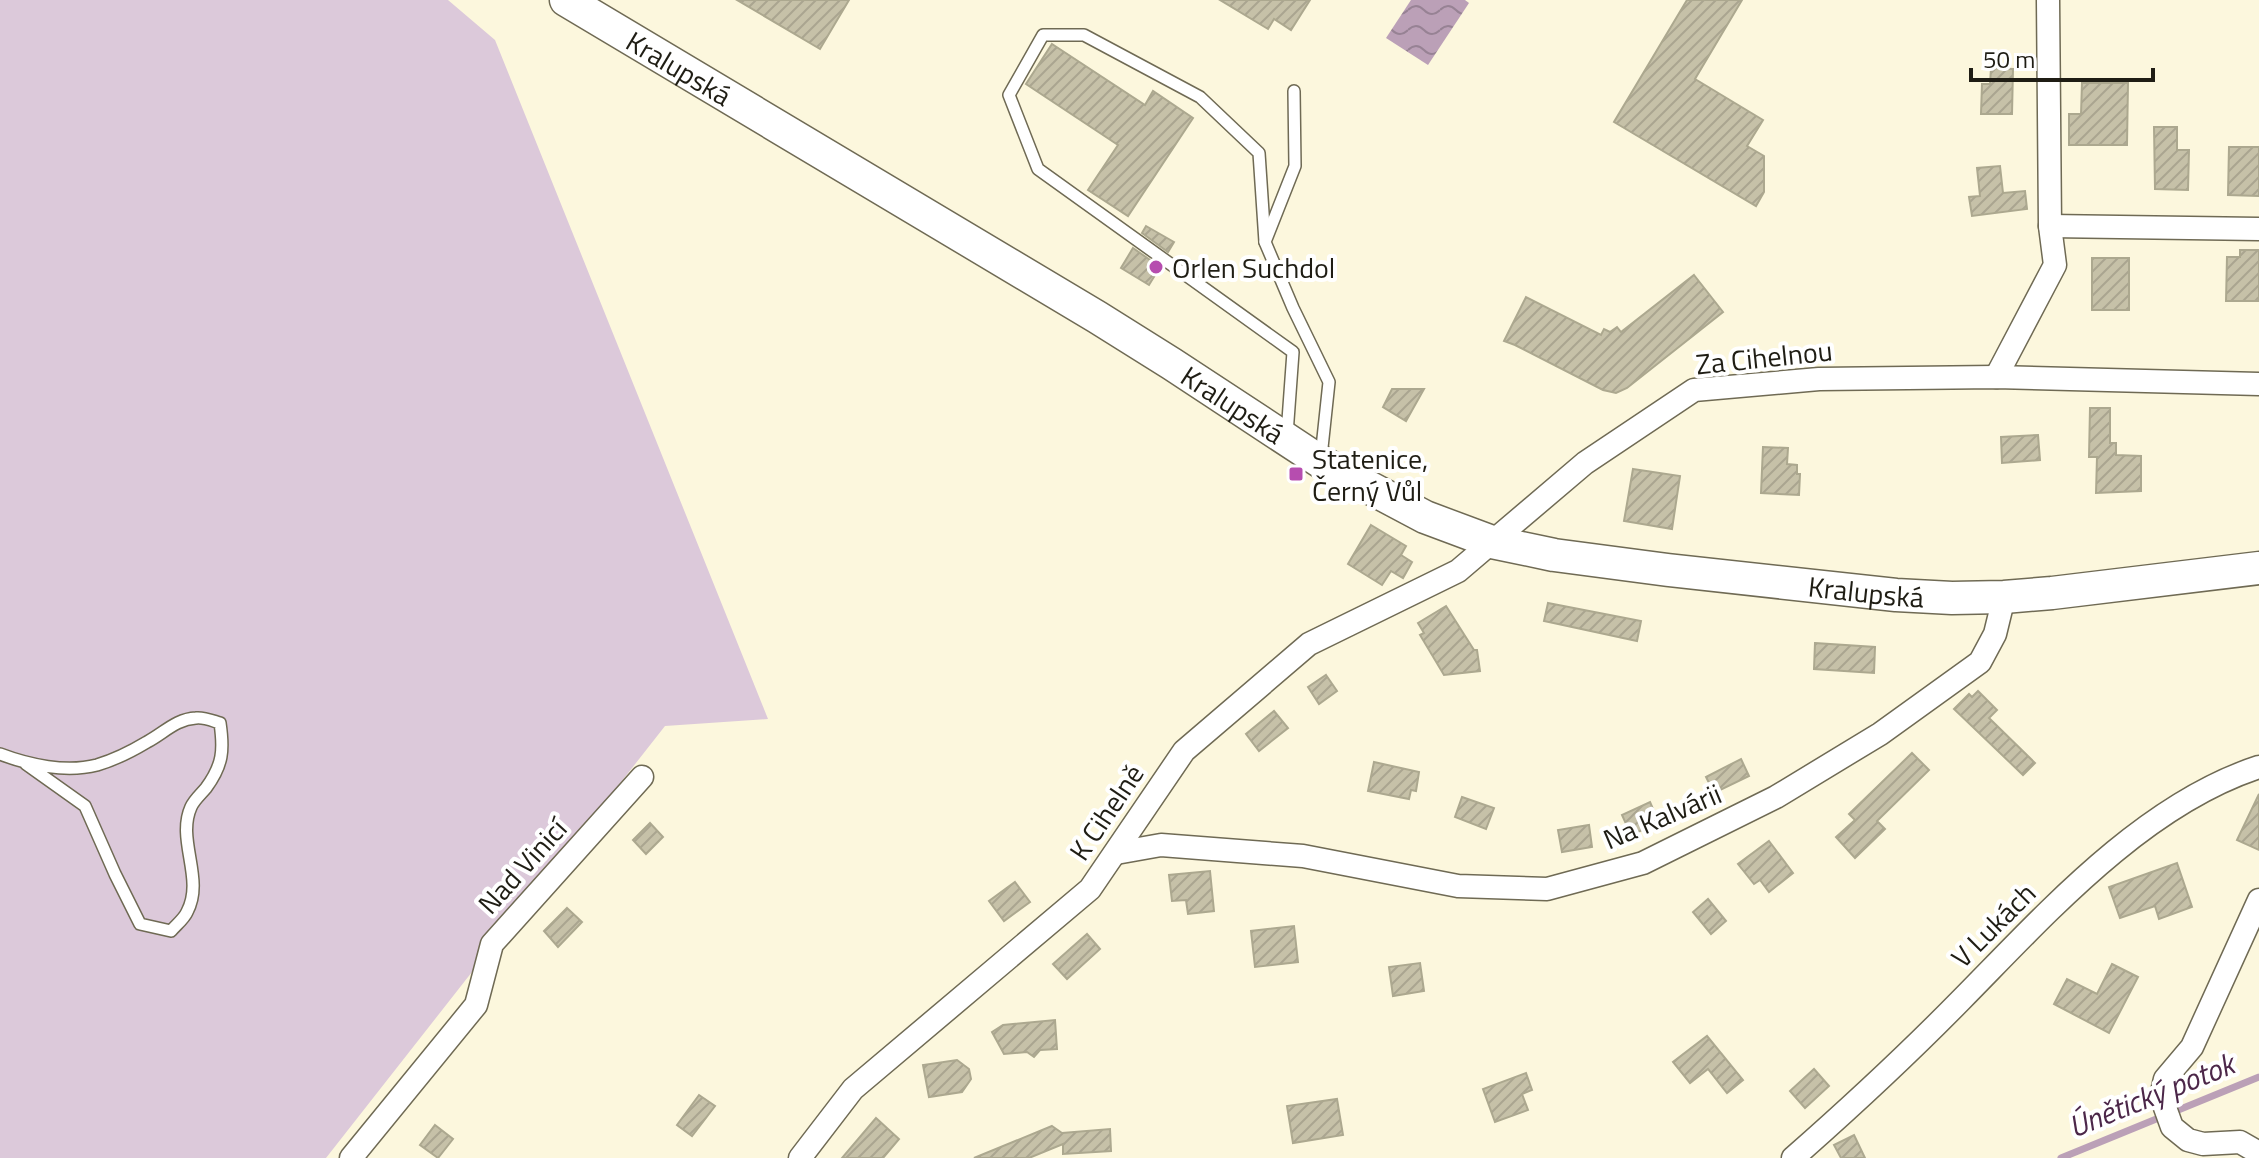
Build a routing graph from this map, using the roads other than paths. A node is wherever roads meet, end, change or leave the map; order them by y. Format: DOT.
graph roads {
  1 [pos="566,0"];
  2 [pos="2048,0"];
  3 [pos="1294,91"];
  4 [pos="2050,226"];
  5 [pos="2259,229"];
  6 [pos="1265,242"];
  7 [pos="1996,377"];
  8 [pos="2259,384"];
  9 [pos="1287,439"];
  10 [pos="1321,462"];
  11 [pos="1492,542"];
  12 [pos="2259,568"];
  13 [pos="2004,597"];
  14 [pos="0,754"];
  15 [pos="26,764"];
  16 [pos="2259,767"];
  17 [pos="642,777"];
  18 [pos="1116,853"];
  19 [pos="2259,900"];
  20 [pos="2259,1153"];
  21 [pos="351,1158"];
  22 [pos="800,1158"];
  23 [pos="1793,1158"];
  1 -- 9 [label="main road, Kralupská"];
  2 -- 4 [label="street"];
  3 -- 6 [label="lane"];
  4 -- 5 [label="street"];
  4 -- 7 [label="street"];
  6 -- 9 [label="lane"];
  6 -- 10 [label="lane"];
  7 -- 8 [label="street, Za Cihelnou"];
  7 -- 11 [label="street, Za Cihelnou"];
  9 -- 10 [label="main road, Kralupská"];
  10 -- 11 [label="main road, Kralupská"];
  11 -- 13 [label="main road, Kralupská"];
  11 -- 18 [label="street, K Cihelně"];
  12 -- 13 [label="main road, Kralupská"];
  13 -- 18 [label="street, Na Kalvárii"];
  14 -- 15 [label="lane"];
  15 -- 15 [label="lane"];
  16 -- 23 [label="street, V Lukách"];
  17 -- 21 [label="street, Nad Vinicí"];
  18 -- 22 [label="street, K Cihelně"];
  19 -- 20 [label="street"];
}
